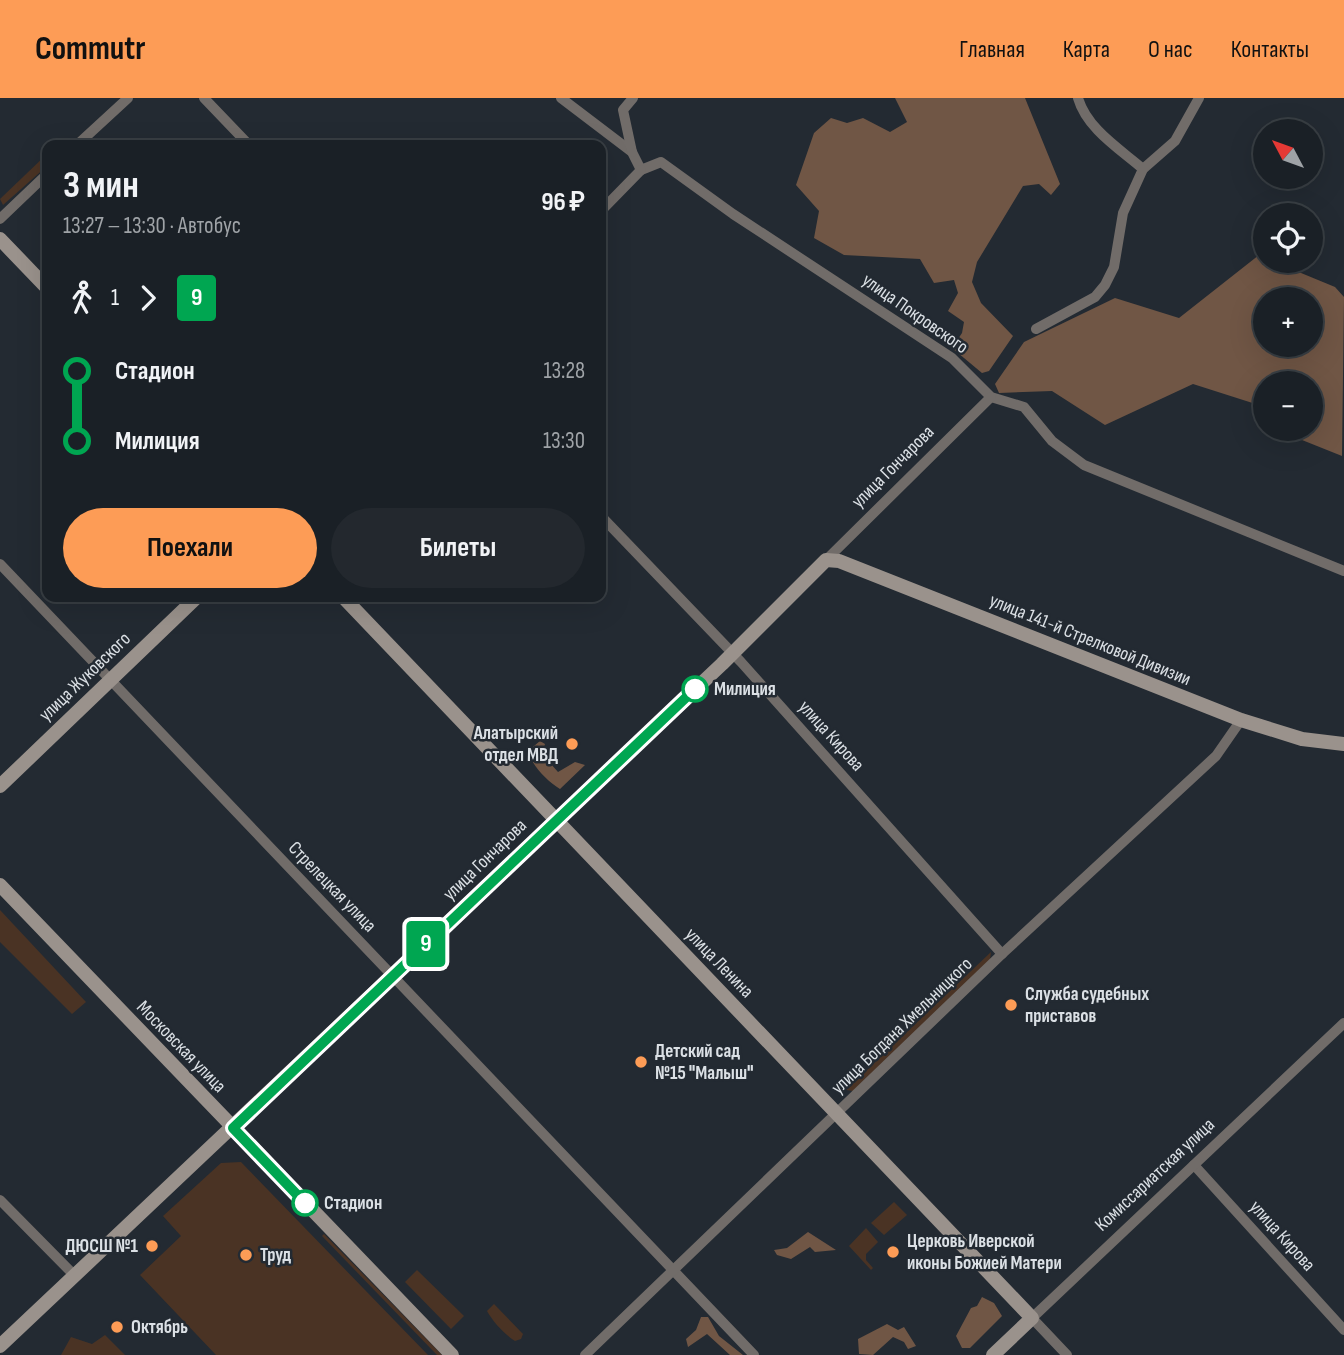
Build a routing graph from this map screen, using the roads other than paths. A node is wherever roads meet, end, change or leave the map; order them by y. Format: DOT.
graph roads {
  1 [pos="128,98"];
  2 [pos="204,98"];
  3 [pos="561,98"];
  4 [pos="633,98"];
  5 [pos="1077,98"];
  6 [pos="1199,98"];
  7 [pos="82,140"];
  8 [pos="244,140"];
  9 [pos="632,152"];
  10 [pos="1143,169"];
  11 [pos="641,170"];
  12 [pos="42,179"];
  13 [pos="606,206"];
  14 [pos="0,219"];
  15 [pos="0,239"];
  16 [pos="42,283"];
  17 [pos="1036,330"];
  18 [pos="991,397"];
  19 [pos="606,521"];
  20 [pos="826,560"];
  21 [pos="0,564"];
  22 [pos="1344,571"];
  23 [pos="192,602"];
  24 [pos="348,602"];
  25 [pos="732,653"];
  26 [pos="109,680"];
  27 [pos="1241,720"];
  28 [pos="1344,744"];
  29 [pos="0,786"];
  30 [pos="555,821"];
  31 [pos="0,885"];
  32 [pos="1002,954"];
  33 [pos="393,976"];
  34 [pos="1344,1023"];
  35 [pos="836,1114"];
  36 [pos="233,1128"];
  37 [pos="1194,1166"];
  38 [pos="0,1199"];
  39 [pos="674,1272"];
  40 [pos="74,1275"];
  41 [pos="1032,1318"];
  42 [pos="1344,1330"];
  43 [pos="0,1346"];
  44 [pos="452,1355"];
  45 [pos="585,1355"];
  46 [pos="754,1355"];
  47 [pos="993,1355"];
  48 [pos="1067,1355"];
  1 -- 7 [label="street"];
  2 -- 8 [label="street"];
  3 -- 9 [label="street"];
  4 -- 9 [label="street"];
  5 -- 10 [label="street"];
  6 -- 10 [label="street"];
  9 -- 11 [label="street"];
  10 -- 17 [label="street"];
  11 -- 13 [label="street"];
  11 -- 18 [label="street, улица Покровского"];
  12 -- 14 [label="street"];
  15 -- 16 [label="street"];
  18 -- 20 [label="street, улица Гончарова"];
  18 -- 22 [label="street, улица Покровского"];
  19 -- 25 [label="street, улица Кирова"];
  20 -- 25 [label="street, улица Гончарова"];
  20 -- 27 [label="street, улица 141-й Стрелковой Дивизии"];
  21 -- 26 [label="street, Стрелецкая улица"];
  23 -- 26 [label="street, улица Жуковского"];
  24 -- 30 [label="street, улица Ленина"];
  25 -- 30 [label="street, улица Гончарова"];
  25 -- 32 [label="street, улица Кирова"];
  26 -- 29 [label="street, улица Жуковского"];
  26 -- 33 [label="street, Стрелецкая улица"];
  27 -- 28 [label="street, улица 141-й Стрелковой Дивизии"];
  27 -- 32 [label="street, улица Богдана Хмельницкого"];
  30 -- 33 [label="street, улица Гончарова"];
  30 -- 35 [label="street, улица Ленина"];
  31 -- 36 [label="street, Московская улица"];
  32 -- 35 [label="street, улица Богдана Хмельницкого"];
  33 -- 36 [label="street, улица Гончарова"];
  33 -- 39 [label="street, Стрелецкая улица"];
  34 -- 37 [label="street, Комиссариатская улица"];
  35 -- 39 [label="street, улица Богдана Хмельницкого"];
  35 -- 41 [label="street, улица Ленина"];
  36 -- 40 [label="street, улица Гончарова"];
  36 -- 44 [label="street, Московская улица"];
  37 -- 41 [label="street, Комиссариатская улица"];
  37 -- 42 [label="street, улица Кирова"];
  38 -- 40 [label="street"];
  39 -- 45 [label="street, улица Богдана Хмельницкого"];
  39 -- 46 [label="street, Стрелецкая улица"];
  40 -- 43 [label="street, улица Гончарова"];
  41 -- 47 [label="street, Комиссариатская улица"];
  41 -- 48 [label="street, улица Ленина"];
}
